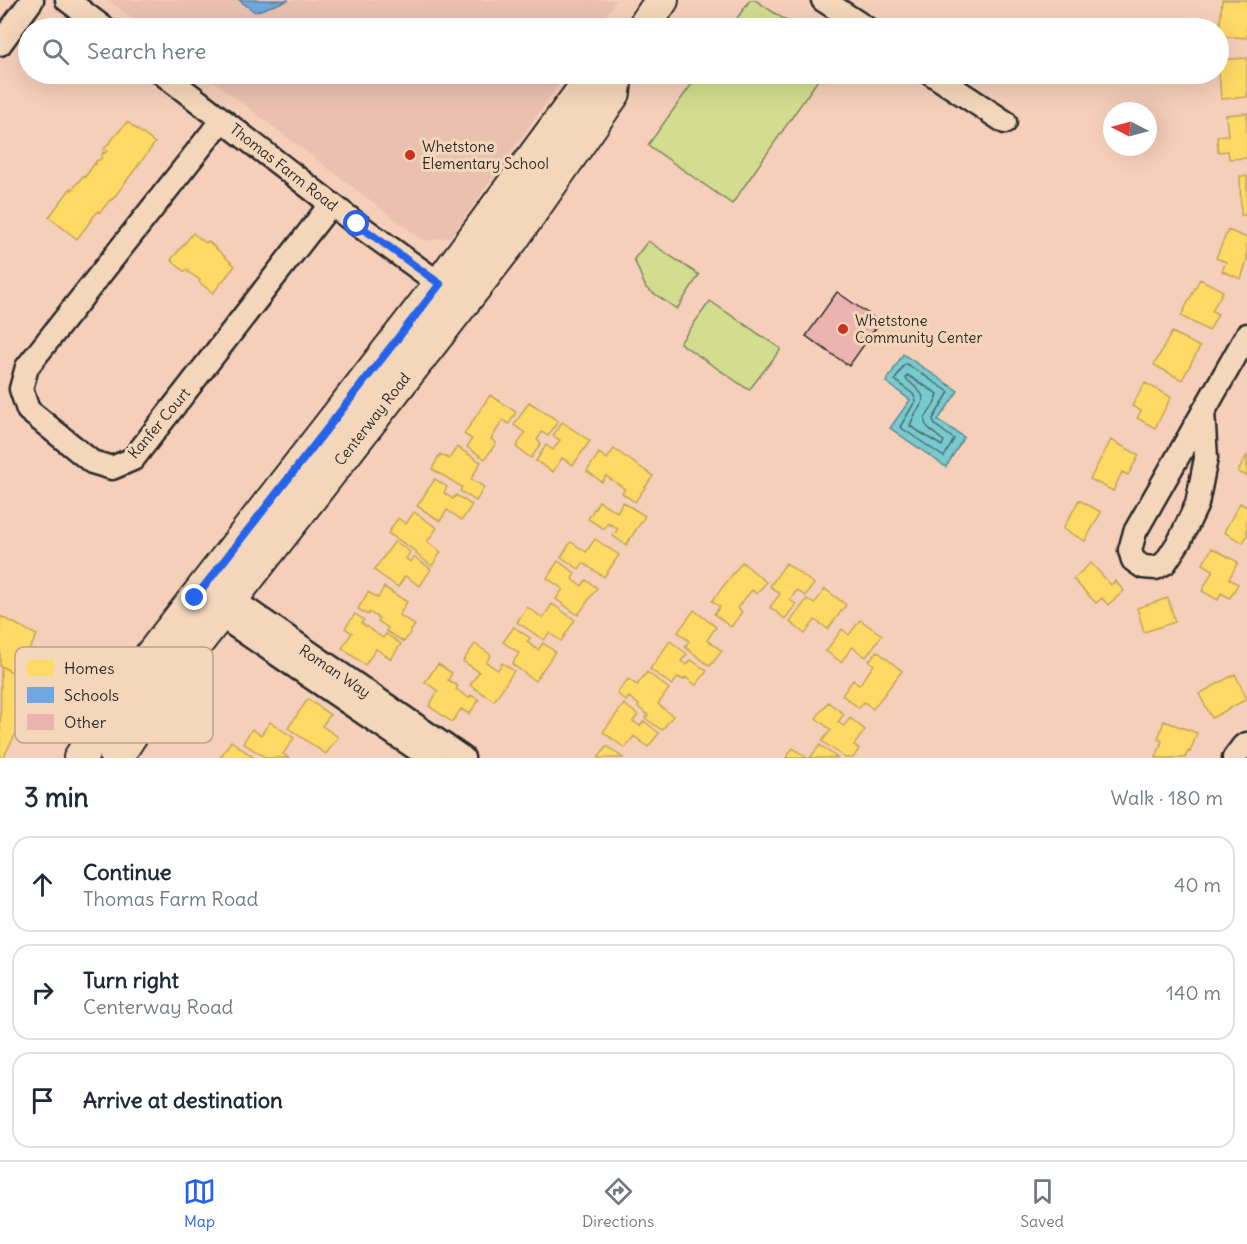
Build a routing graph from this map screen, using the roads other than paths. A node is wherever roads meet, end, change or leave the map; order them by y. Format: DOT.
graph roads {
  1 [pos="32,0"];
  2 [pos="67,0"];
  3 [pos="662,0"];
  4 [pos="823,0"];
  5 [pos="19,18"];
  6 [pos="91,18"];
  7 [pos="650,18"];
  8 [pos="851,18"];
  9 [pos="18,19"];
  10 [pos="0,44"];
  11 [pos="176,84"];
  12 [pos="587,84"];
  13 [pos="615,84"];
  14 [pos="947,84"];
  15 [pos="222,120"];
  16 [pos="1005,122"];
  17 [pos="331,204"];
  18 [pos="452,293"];
  19 [pos="1247,335"];
  20 [pos="1203,412"];
  21 [pos="213,599"];
  22 [pos="167,647"];
  23 [pos="185,647"];
  24 [pos="89,743"];
  25 [pos="126,743"];
  26 [pos="1247,744"];
  27 [pos="80,758"];
  28 [pos="116,758"];
  29 [pos="430,758"];
  30 [pos="464,758"];
  31 [pos="1234,758"];
  1 -- 5 [label="street"];
  2 -- 6 [label="street"];
  3 -- 7 [label="street"];
  4 -- 8 [label="street"];
  9 -- 10 [label="street"];
  11 -- 15 [label="street, Thomas Farm Road"];
  12 -- 18 [label="street, Centerway Road"];
  13 -- 18 [label="street, Centerway Road"];
  14 -- 16 [label="street"];
  15 -- 17 [label="street, Thomas Farm Road"];
  15 -- 17 [label="street, Kanfer Court"];
  17 -- 18 [label="street, Thomas Farm Road"];
  18 -- 21 [label="street, Centerway Road"];
  19 -- 20 [label="street"];
  20 -- 20 [label="street"];
  21 -- 22 [label="street, Centerway Road"];
  21 -- 23 [label="street, Centerway Road"];
  21 -- 29 [label="street, Roman Way"];
  21 -- 30 [label="street, Roman Way"];
  24 -- 27 [label="street, Centerway Road"];
  25 -- 28 [label="street, Centerway Road"];
  26 -- 31 [label="street"];
}
